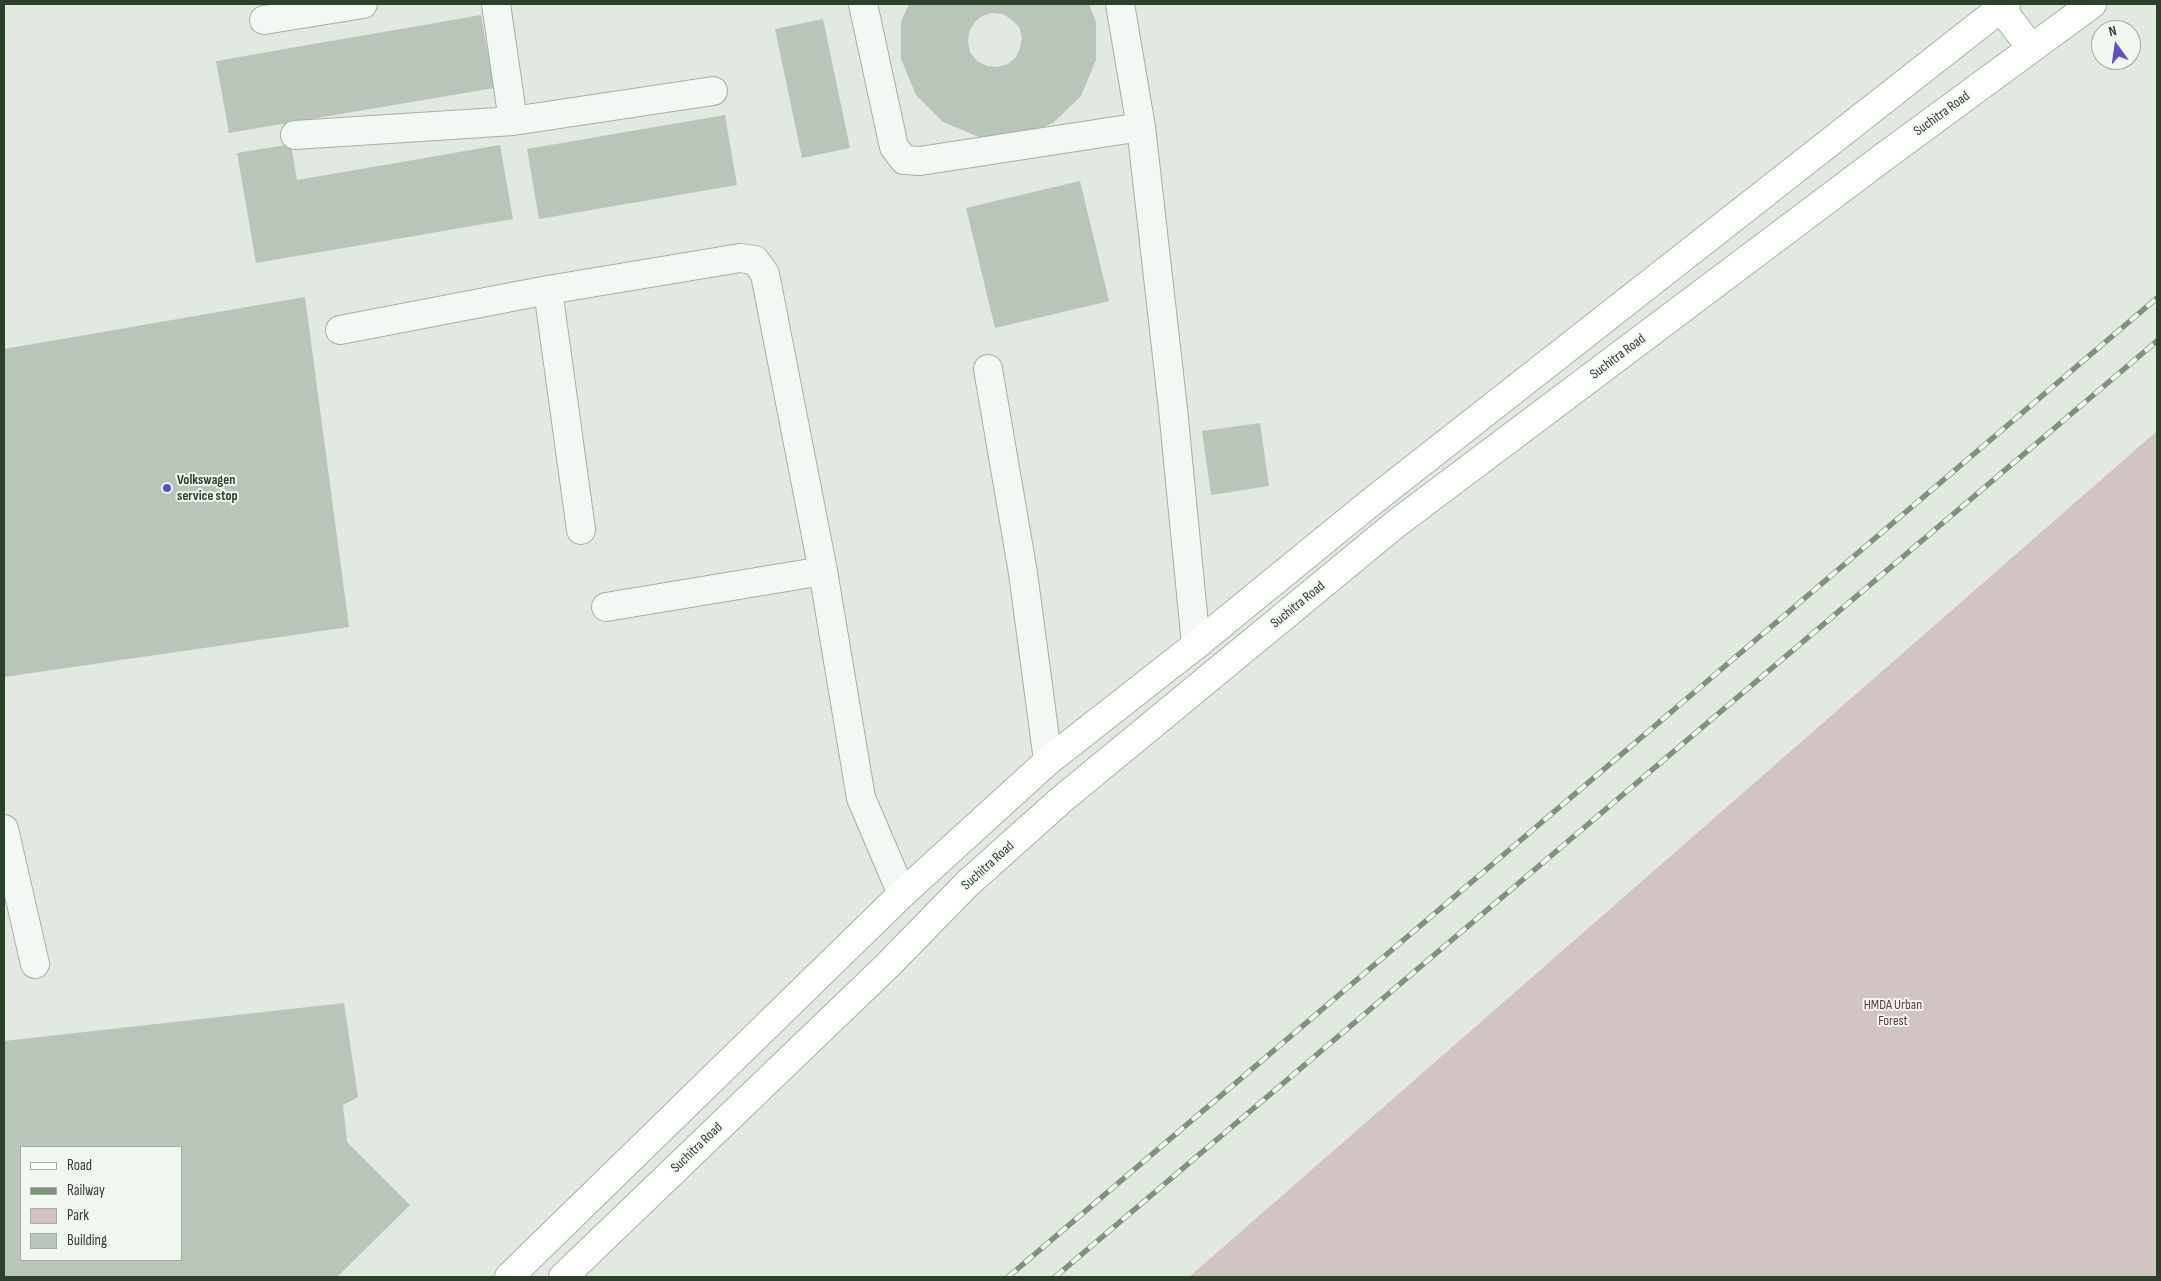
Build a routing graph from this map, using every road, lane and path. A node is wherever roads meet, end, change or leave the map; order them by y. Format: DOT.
graph roads {
  1 [pos="363,4"];
  2 [pos="496,4"];
  3 [pos="863,4"];
  4 [pos="1120,4"];
  5 [pos="2092,4"];
  6 [pos="2004,6"];
  7 [pos="264,20"];
  8 [pos="2032,48"];
  9 [pos="713,91"];
  10 [pos="513,121"];
  11 [pos="1141,127"];
  12 [pos="295,135"];
  13 [pos="548,290"];
  14 [pos="340,330"];
  15 [pos="988,369"];
  16 [pos="581,530"];
  17 [pos="823,571"];
  18 [pos="606,607"];
  19 [pos="1196,645"];
  20 [pos="1048,761"];
  21 [pos="4,829"];
  22 [pos="902,894"];
  23 [pos="35,964"];
  24 [pos="508,1277"];
  25 [pos="563,1277"];
  1 -- 7 [label="street"];
  2 -- 10 [label="street"];
  3 -- 11 [label="street"];
  4 -- 11 [label="street"];
  5 -- 8 [label="main road, Suchitra Road"];
  6 -- 8 [label="main road"];
  6 -- 19 [label="main road"];
  8 -- 25 [label="main road, Suchitra Road"];
  9 -- 10 [label="street"];
  10 -- 12 [label="street"];
  11 -- 19 [label="street"];
  13 -- 14 [label="street"];
  13 -- 16 [label="street"];
  13 -- 17 [label="street"];
  15 -- 20 [label="street"];
  17 -- 18 [label="street"];
  17 -- 22 [label="street"];
  19 -- 20 [label="main road"];
  20 -- 22 [label="main road"];
  21 -- 23 [label="street"];
  22 -- 24 [label="main road"];
}
